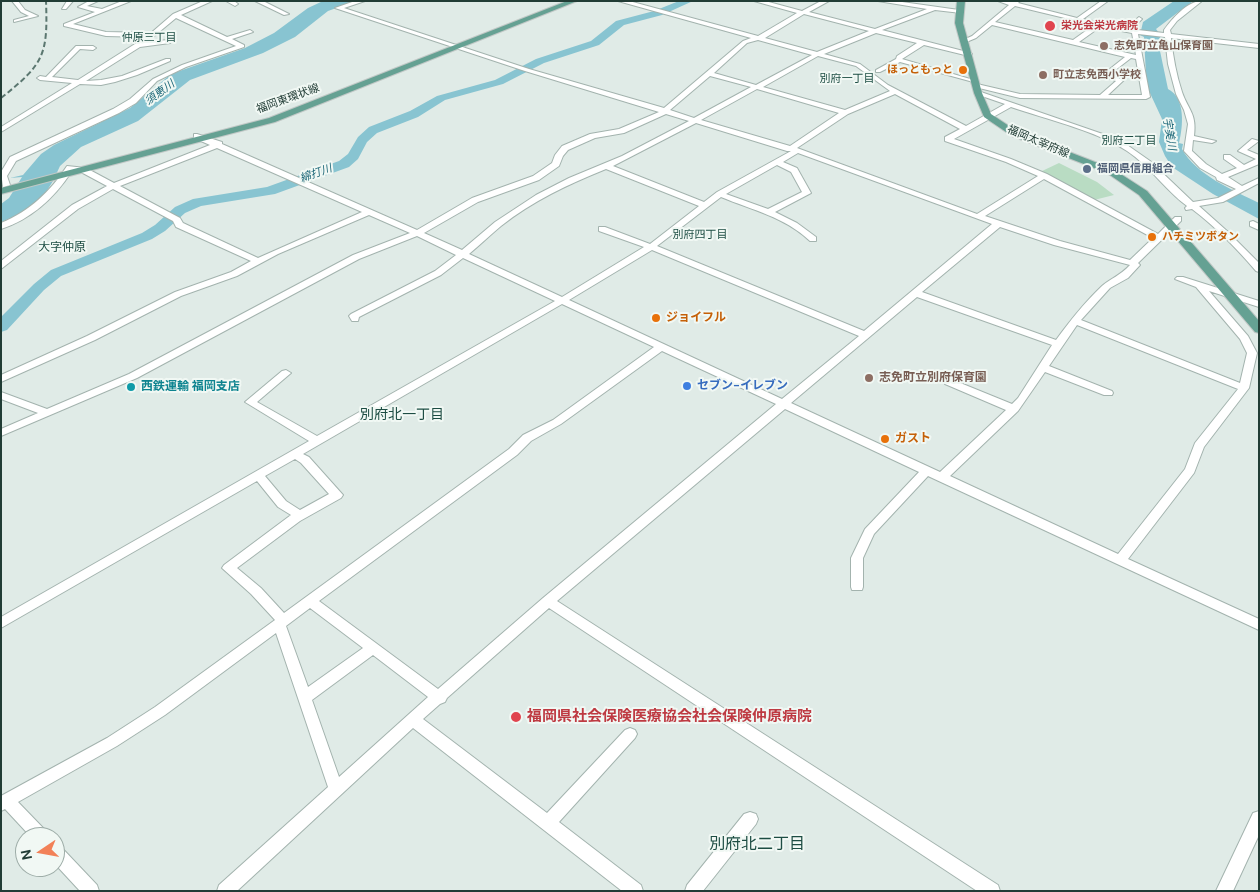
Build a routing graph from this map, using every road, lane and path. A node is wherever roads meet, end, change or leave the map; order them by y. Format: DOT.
graph roads {
  1 [pos="15,1"];
  2 [pos="70,1"];
  3 [pos="95,1"];
  4 [pos="106,1"];
  5 [pos="128,1"];
  6 [pos="209,1"];
  7 [pos="258,1"];
  8 [pos="362,1"];
  9 [pos="557,1"];
  10 [pos="574,1"];
  11 [pos="621,1"];
  12 [pos="758,1"];
  13 [pos="826,1"];
  14 [pos="881,1"];
  15 [pos="1001,1"];
  16 [pos="1105,1"];
  17 [pos="1199,1"];
  18 [pos="182,2"];
  19 [pos="1016,3"];
  20 [pos="121,4"];
  21 [pos="960,4"];
  22 [pos="194,5"];
  23 [pos="64,8"];
  24 [pos="936,8"];
  25 [pos="102,11"];
  26 [pos="803,13"];
  27 [pos="286,14"];
  28 [pos="175,15"];
  29 [pos="1139,19"];
  30 [pos="1078,20"];
  31 [pos="16,21"];
  32 [pos="991,23"];
  33 [pos="1099,25"];
  34 [pos="876,31"];
  35 [pos="250,32"];
  36 [pos="1135,32"];
  37 [pos="152,35"];
  38 [pos="1164,36"];
  39 [pos="226,39"];
  40 [pos="758,39"];
  41 [pos="964,41"];
  42 [pos="168,42"];
  43 [pos="1073,42"];
  44 [pos="922,43"];
  45 [pos="448,44"];
  46 [pos="138,45"];
  47 [pos="1259,46"];
  48 [pos="459,47"];
  49 [pos="93,48"];
  50 [pos="969,54"];
  51 [pos="816,55"];
  52 [pos="1130,56"];
  53 [pos="1139,58"];
  54 [pos="168,60"];
  55 [pos="899,60"];
  56 [pos="878,71"];
  57 [pos="711,74"];
  58 [pos="40,78"];
  59 [pos="48,78"];
  60 [pos="78,82"];
  61 [pos="757,87"];
  62 [pos="977,87"];
  63 [pos="895,91"];
  64 [pos="1101,97"];
  65 [pos="1009,105"];
  66 [pos="664,112"];
  67 [pos="845,112"];
  68 [pos="987,115"];
  69 [pos="695,120"];
  70 [pos="966,129"];
  71 [pos="1,130"];
  72 [pos="201,137"];
  73 [pos="1189,137"];
  74 [pos="1212,140"];
  75 [pos="1255,141"];
  76 [pos="218,144"];
  77 [pos="794,150"];
  78 [pos="1227,156"];
  79 [pos="1259,160"];
  80 [pos="778,162"];
  81 [pos="606,166"];
  82 [pos="1243,168"];
  83 [pos="83,170"];
  84 [pos="65,172"];
  85 [pos="1044,176"];
  86 [pos="1220,178"];
  87 [pos="1257,183"];
  88 [pos="111,187"];
  89 [pos="3,188"];
  90 [pos="1239,189"];
  91 [pos="720,194"];
  92 [pos="704,205"];
  93 [pos="1191,207"];
  94 [pos="368,212"];
  95 [pos="767,213"];
  96 [pos="978,217"];
  97 [pos="1175,223"];
  98 [pos="998,224"];
  99 [pos="1,226"];
  100 [pos="602,229"];
  101 [pos="417,233"];
  102 [pos="1158,237"];
  103 [pos="813,239"];
  104 [pos="651,247"];
  105 [pos="461,254"];
  106 [pos="258,261"];
  107 [pos="1132,263"];
  108 [pos="1,266"];
  109 [pos="1259,269"];
  110 [pos="1180,279"];
  111 [pos="1198,284"];
  112 [pos="916,293"];
  113 [pos="1228,293"];
  114 [pos="561,301"];
  115 [pos="1259,304"];
  116 [pos="355,319"];
  117 [pos="1076,321"];
  118 [pos="1259,329"];
  119 [pos="866,335"];
  120 [pos="1058,344"];
  121 [pos="661,347"];
  122 [pos="1043,367"];
  123 [pos="286,373"];
  124 [pos="1,378"];
  125 [pos="949,382"];
  126 [pos="1244,388"];
  127 [pos="1108,393"];
  128 [pos="1,395"];
  129 [pos="783,404"];
  130 [pos="1014,409"];
  131 [pos="44,413"];
  132 [pos="1,433"];
  133 [pos="317,440"];
  134 [pos="294,454"];
  135 [pos="927,470"];
  136 [pos="258,475"];
  137 [pos="942,477"];
  138 [pos="296,518"];
  139 [pos="1120,560"];
  140 [pos="857,587"];
  141 [pos="548,601"];
  142 [pos="311,602"];
  143 [pos="282,622"];
  144 [pos="1,623"];
  145 [pos="1259,625"];
  146 [pos="373,648"];
  147 [pos="304,698"];
  148 [pos="440,698"];
  149 [pos="413,719"];
  150 [pos="630,734"];
  151 [pos="336,789"];
  152 [pos="4,802"];
  153 [pos="1259,818"];
  154 [pos="750,820"];
  155 [pos="548,823"];
  156 [pos="30,827"];
  157 [pos="65,863"];
  158 [pos="91,891"];
  159 [pos="225,891"];
  160 [pos="635,891"];
  161 [pos="693,891"];
  162 [pos="992,891"];
  163 [pos="1224,891"];
  1 -- 31 [label="street"];
  2 -- 23 [label="street"];
  3 -- 25 [label="street"];
  4 -- 20 [label="street"];
  5 -- 20 [label="street"];
  6 -- 22 [label="street"];
  7 -- 27 [label="street"];
  8 -- 45 [label="street"];
  9 -- 45 [label="main road, 福岡東環状線"];
  10 -- 48 [label="main road, 福岡東環状線"];
  11 -- 40 [label="street"];
  12 -- 26 [label="street"];
  13 -- 26 [label="street"];
  14 -- 24 [label="street"];
  15 -- 19 [label="street"];
  16 -- 30 [label="street"];
  17 -- 38 [label="street"];
  18 -- 22 [label="street"];
  19 -- 30 [label="street"];
  19 -- 32 [label="street"];
  20 -- 25 [label="street"];
  21 -- 24 [label="street"];
  21 -- 41 [label="main road"];
  22 -- 28 [label="street"];
  24 -- 34 [label="street"];
  25 -- 37 [label="street"];
  26 -- 34 [label="street"];
  26 -- 40 [label="street"];
  28 -- 37 [label="street"];
  28 -- 39 [label="street"];
  29 -- 36 [label="street"];
  30 -- 33 [label="street"];
  32 -- 41 [label="street"];
  32 -- 43 [label="street"];
  33 -- 36 [label="street"];
  33 -- 43 [label="street"];
  34 -- 44 [label="street"];
  34 -- 51 [label="street"];
  35 -- 39 [label="street"];
  36 -- 38 [label="street"];
  36 -- 53 [label="street"];
  37 -- 46 [label="street"];
  38 -- 47 [label="street"];
  38 -- 73 [label="street"];
  39 -- 89 [label="street"];
  40 -- 51 [label="street"];
  40 -- 57 [label="street"];
  41 -- 50 [label="main road"];
  42 -- 46 [label="street"];
  43 -- 52 [label="street"];
  44 -- 50 [label="street"];
  44 -- 55 [label="street"];
  45 -- 48 [label="street"];
  45 -- 72 [label="main road, 福岡東環状線"];
  46 -- 60 [label="street"];
  48 -- 66 [label="street"];
  48 -- 72 [label="main road, 福岡東環状線"];
  49 -- 59 [label="street"];
  50 -- 62 [label="main road"];
  51 -- 61 [label="street"];
  51 -- 63 [label="street"];
  52 -- 53 [label="street"];
  52 -- 64 [label="street"];
  53 -- 64 [label="street"];
  54 -- 60 [label="street"];
  55 -- 56 [label="street"];
  55 -- 62 [label="street"];
  57 -- 61 [label="street"];
  57 -- 66 [label="street"];
  58 -- 59 [label="street"];
  59 -- 60 [label="street"];
  60 -- 71 [label="street"];
  61 -- 67 [label="street"];
  61 -- 69 [label="street"];
  62 -- 64 [label="street"];
  62 -- 65 [label="street"];
  62 -- 68 [label="main road"];
  63 -- 67 [label="street"];
  63 -- 70 [label="street"];
  65 -- 68 [label="street"];
  65 -- 93 [label="street"];
  66 -- 69 [label="street"];
  66 -- 101 [label="street"];
  67 -- 77 [label="street"];
  68 -- 70 [label="street"];
  68 -- 97 [label="main road, 福岡太宰府線"];
  69 -- 77 [label="street"];
  69 -- 81 [label="street"];
  70 -- 85 [label="street"];
  72 -- 76 [label="street"];
  72 -- 83 [label="main road, 福岡東環状線"];
  72 -- 84 [label="main road, 福岡東環状線"];
  73 -- 74 [label="street"];
  73 -- 86 [label="street"];
  75 -- 79 [label="street"];
  76 -- 88 [label="street"];
  76 -- 94 [label="street"];
  77 -- 80 [label="street"];
  77 -- 96 [label="street"];
  78 -- 82 [label="street"];
  79 -- 82 [label="street"];
  80 -- 91 [label="street"];
  80 -- 95 [label="street"];
  81 -- 92 [label="street"];
  81 -- 105 [label="street"];
  82 -- 86 [label="street"];
  83 -- 84 [label="main road, 福岡東環状線"];
  83 -- 88 [label="street"];
  84 -- 89 [label="main road, 福岡東環状線"];
  84 -- 99 [label="street"];
  85 -- 96 [label="street"];
  85 -- 102 [label="street"];
  86 -- 90 [label="street"];
  87 -- 90 [label="street"];
  88 -- 106 [label="street"];
  88 -- 108 [label="street"];
  90 -- 93 [label="street"];
  91 -- 92 [label="street"];
  91 -- 95 [label="street"];
  92 -- 104 [label="street"];
  93 -- 109 [label="street"];
  94 -- 101 [label="street"];
  94 -- 106 [label="street"];
  95 -- 103 [label="street"];
  96 -- 98 [label="street"];
  97 -- 102 [label="street"];
  97 -- 113 [label="main road, 福岡太宰府線"];
  98 -- 107 [label="street"];
  98 -- 112 [label="street"];
  100 -- 104 [label="street"];
  101 -- 105 [label="street"];
  101 -- 131 [label="street"];
  102 -- 107 [label="street"];
  104 -- 114 [label="street"];
  104 -- 119 [label="street"];
  105 -- 114 [label="street"];
  105 -- 116 [label="street"];
  106 -- 124 [label="street"];
  107 -- 117 [label="street"];
  110 -- 111 [label="street"];
  111 -- 113 [label="street"];
  111 -- 126 [label="street"];
  112 -- 119 [label="street"];
  112 -- 120 [label="street"];
  113 -- 115 [label="street"];
  113 -- 118 [label="main road, 福岡太宰府線"];
  114 -- 121 [label="street"];
  114 -- 133 [label="street"];
  117 -- 120 [label="street"];
  117 -- 126 [label="street"];
  119 -- 129 [label="street"];
  120 -- 122 [label="street"];
  121 -- 129 [label="street"];
  121 -- 142 [label="street"];
  122 -- 127 [label="street"];
  122 -- 130 [label="street"];
  123 -- 133 [label="street"];
  125 -- 130 [label="street"];
  126 -- 139 [label="street"];
  128 -- 131 [label="street"];
  129 -- 135 [label="street"];
  129 -- 141 [label="street"];
  130 -- 137 [label="street"];
  131 -- 132 [label="street"];
  133 -- 134 [label="street"];
  134 -- 136 [label="street"];
  134 -- 138 [label="street"];
  135 -- 137 [label="street"];
  135 -- 140 [label="street"];
  136 -- 138 [label="street"];
  136 -- 144 [label="street"];
  137 -- 139 [label="street"];
  138 -- 143 [label="street"];
  139 -- 145 [label="street"];
  141 -- 148 [label="street"];
  141 -- 162 [label="street"];
  142 -- 143 [label="street"];
  142 -- 146 [label="street"];
  143 -- 147 [label="street"];
  143 -- 152 [label="street"];
  146 -- 147 [label="street"];
  146 -- 148 [label="street"];
  147 -- 151 [label="street"];
  148 -- 149 [label="street"];
  149 -- 151 [label="street"];
  149 -- 155 [label="street"];
  150 -- 155 [label="street"];
  151 -- 159 [label="street"];
  152 -- 156 [label="street"];
  153 -- 163 [label="street"];
  154 -- 161 [label="street"];
  155 -- 160 [label="street"];
  157 -- 158 [label="street"];
}
